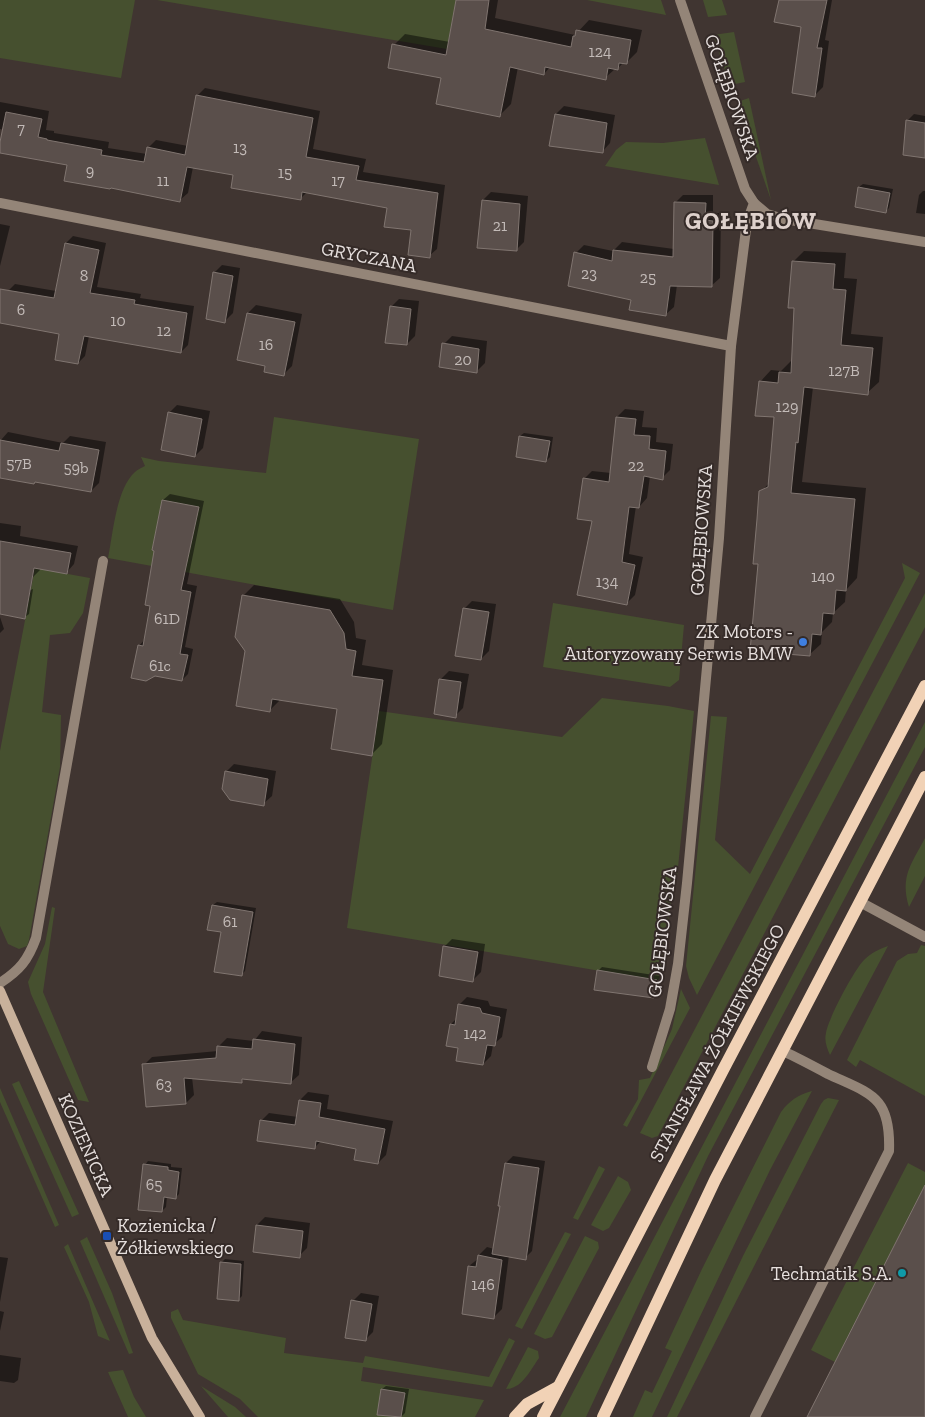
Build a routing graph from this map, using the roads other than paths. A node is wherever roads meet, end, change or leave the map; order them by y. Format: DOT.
graph roads {
  1 [pos="680,0"];
  2 [pos="0,203"];
  3 [pos="754,203"];
  4 [pos="925,242"];
  5 [pos="731,346"];
  6 [pos="103,561"];
  7 [pos="925,686"];
  8 [pos="925,777"];
  9 [pos="860,902"];
  10 [pos="925,937"];
  11 [pos="0,984"];
  12 [pos="0,991"];
  13 [pos="783,1050"];
  14 [pos="652,1067"];
  15 [pos="558,1387"];
  16 [pos="200,1417"];
  17 [pos="515,1417"];
  18 [pos="543,1417"];
  19 [pos="603,1417"];
  20 [pos="755,1417"];
  1 -- 3 [label="street, GOŁĘBIOWSKA"];
  2 -- 5 [label="street, GRYCZANA"];
  3 -- 4 [label="street, GOŁĘBIOWSKA"];
  3 -- 5 [label="street, GOŁĘBIOWSKA"];
  5 -- 14 [label="street, GOŁĘBIOWSKA"];
  6 -- 11 [label="street"];
  7 -- 15 [label="main road, STANISŁAWA ŻÓŁKIEWSKIEGO"];
  8 -- 9 [label="main road"];
  9 -- 10 [label="street"];
  9 -- 13 [label="main road"];
  12 -- 16 [label="main road, KOZIENICKA"];
  13 -- 19 [label="main road"];
  13 -- 20 [label="street"];
  15 -- 17 [label="main road"];
  15 -- 18 [label="main road, STANISŁAWA ŻÓŁKIEWSKIEGO"];
}
